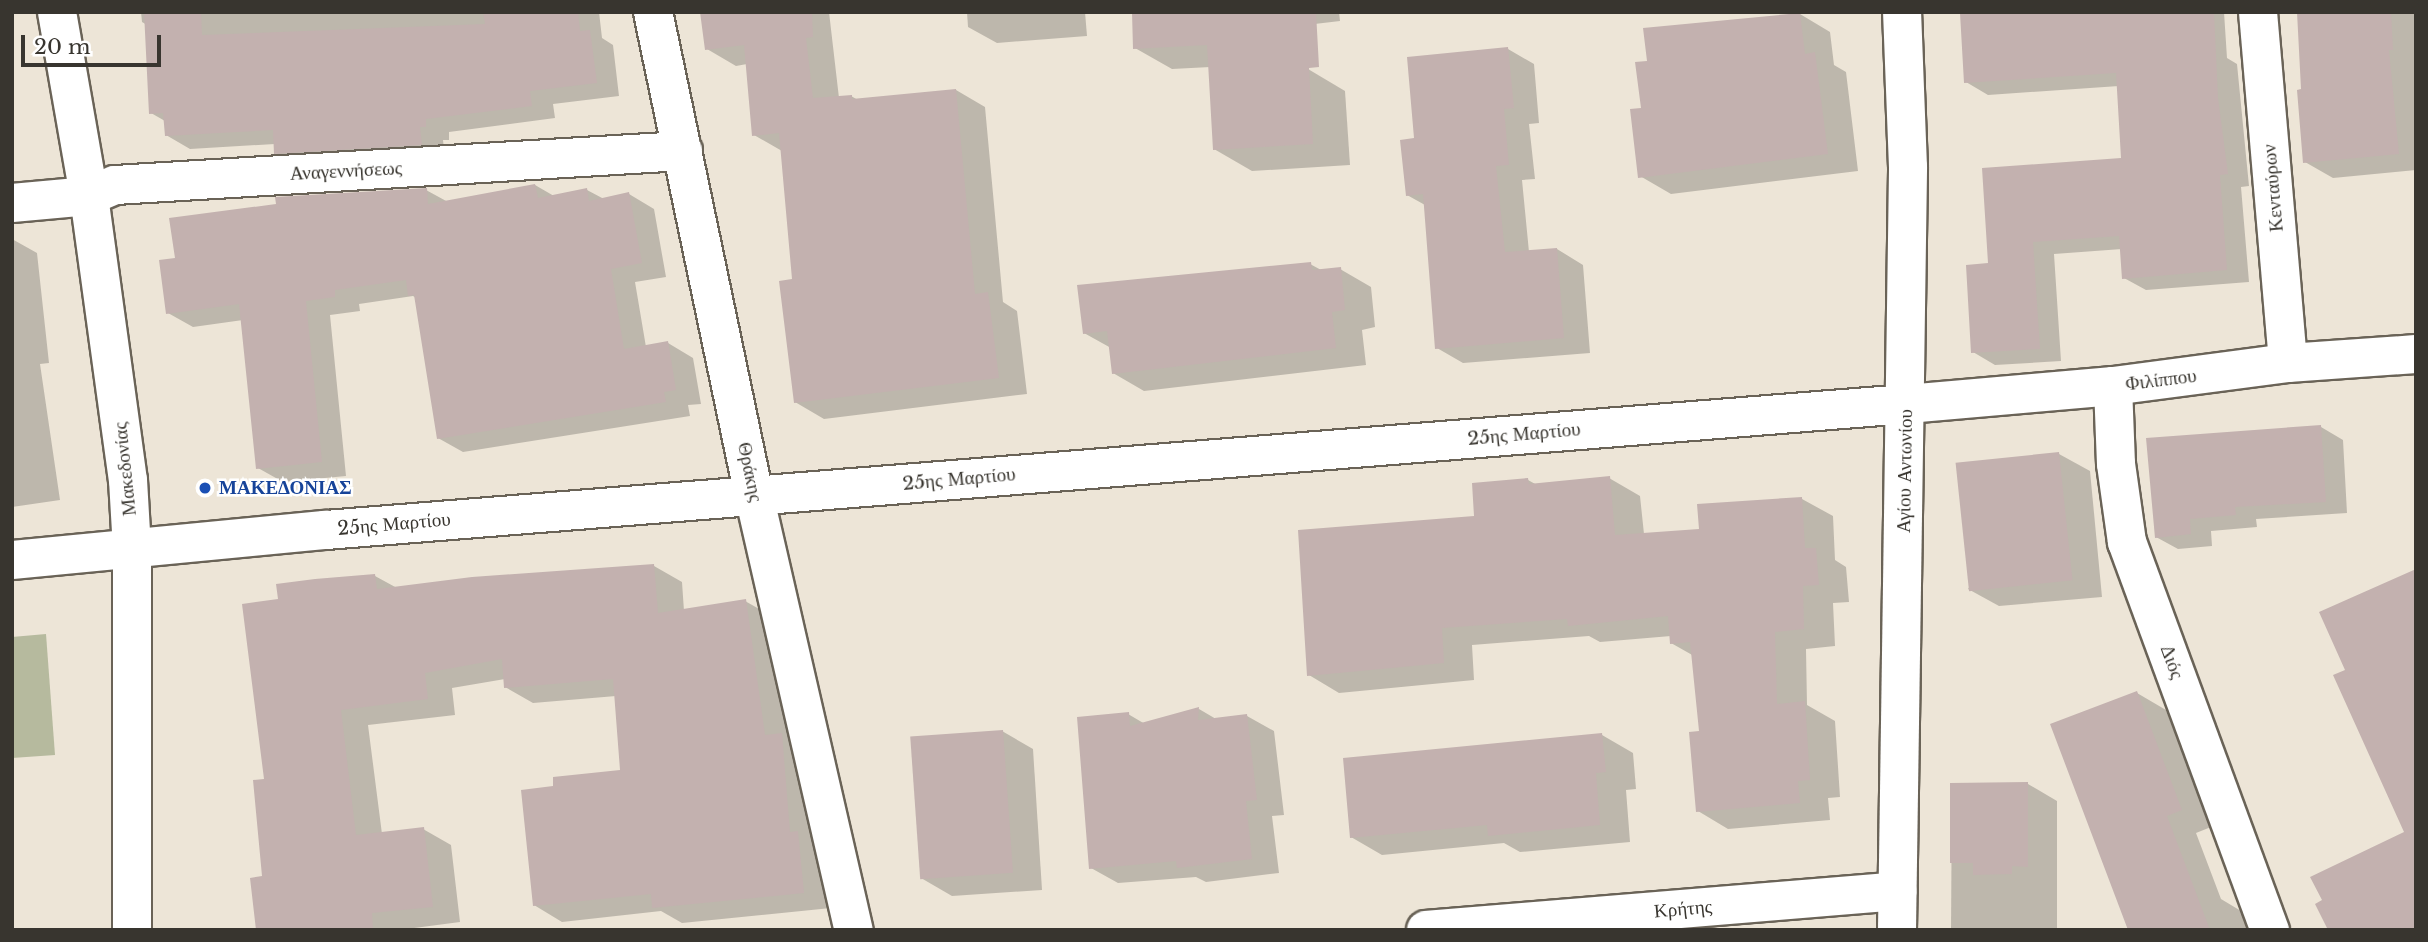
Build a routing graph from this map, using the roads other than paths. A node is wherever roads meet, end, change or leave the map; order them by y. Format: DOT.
graph roads {
  1 [pos="57,12"];
  2 [pos="653,12"];
  3 [pos="1902,12"];
  4 [pos="2258,12"];
  5 [pos="683,151"];
  6 [pos="89,196"];
  7 [pos="12,203"];
  8 [pos="2416,354"];
  9 [pos="2288,363"];
  10 [pos="2113,386"];
  11 [pos="1906,404"];
  12 [pos="754,495"];
  13 [pos="132,550"];
  14 [pos="12,560"];
  15 [pos="1897,891"];
  16 [pos="132,930"];
  17 [pos="855,930"];
  18 [pos="1426,930"];
  19 [pos="1897,930"];
  20 [pos="2270,930"];
  1 -- 6 [label="street, Μακεδονίας"];
  2 -- 5 [label="street, Θράκης"];
  3 -- 11 [label="street, Αγίου Αντωνίου"];
  4 -- 9 [label="street, Κενταύρων"];
  5 -- 6 [label="street, Αναγεννήσεως"];
  5 -- 12 [label="street, Θράκης"];
  6 -- 7 [label="street, Αναγεννήσεως"];
  6 -- 13 [label="street, Μακεδονίας"];
  8 -- 9 [label="street, Φιλίππου"];
  9 -- 10 [label="street, Φιλίππου"];
  10 -- 11 [label="street, Φιλίππου"];
  10 -- 20 [label="street, Διός"];
  11 -- 12 [label="street, 25ης Μαρτίου"];
  11 -- 15 [label="street, Αγίου Αντωνίου"];
  12 -- 13 [label="street, 25ης Μαρτίου"];
  12 -- 17 [label="street, Θράκης"];
  13 -- 14 [label="street, 25ης Μαρτίου"];
  13 -- 16 [label="street, Μακεδονίας"];
  15 -- 18 [label="street, Κρήτης"];
  15 -- 19 [label="street, Αγίου Αντωνίου"];
}
